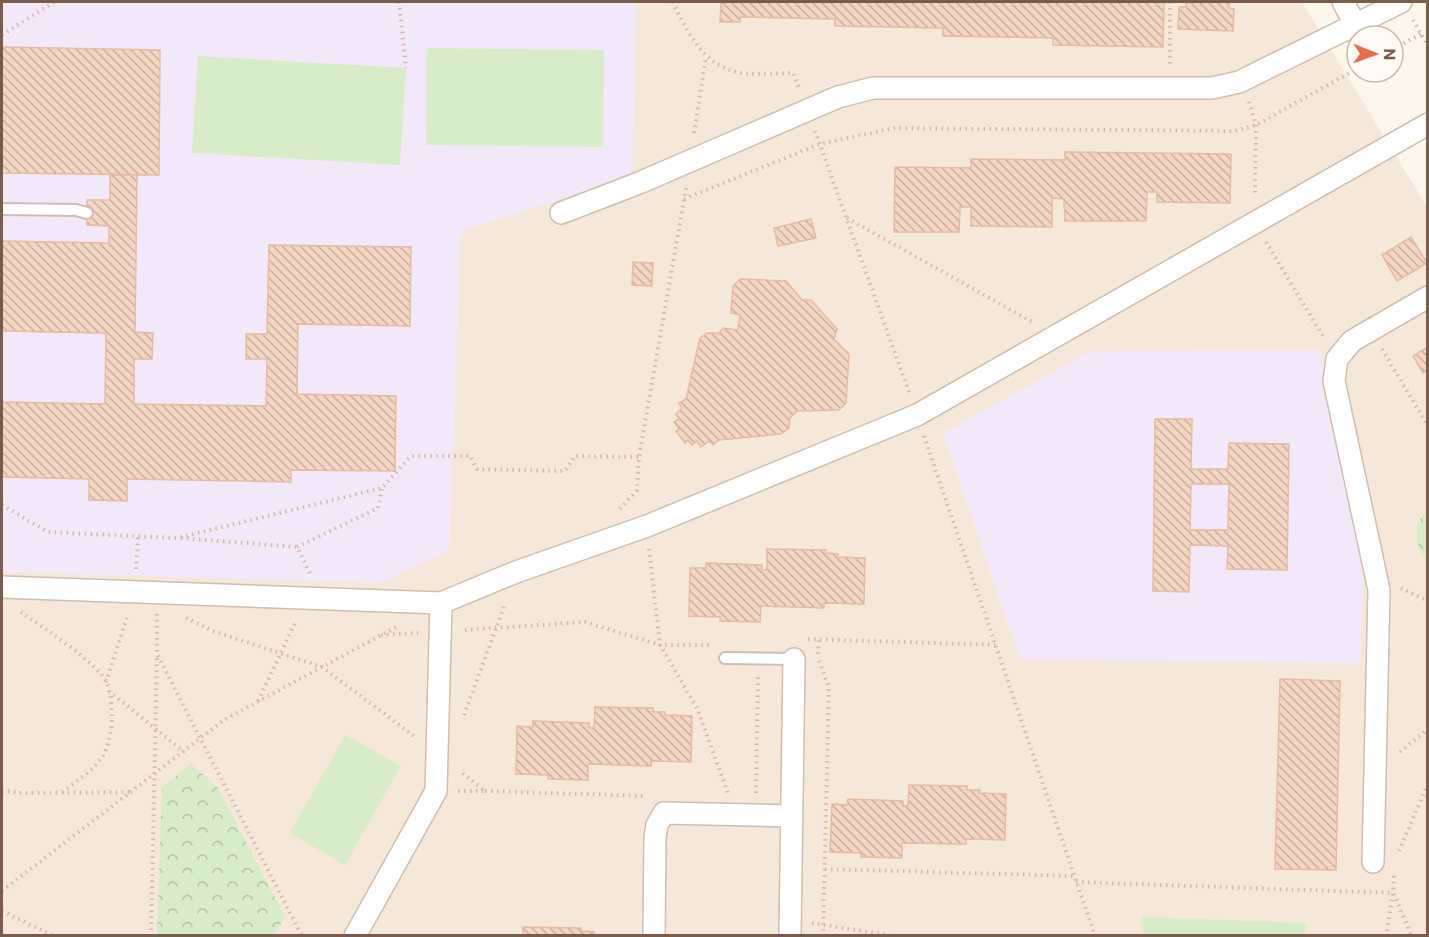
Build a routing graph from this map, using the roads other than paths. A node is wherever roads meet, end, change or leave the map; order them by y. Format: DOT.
graph roads {
  1 [pos="1343,2"];
  2 [pos="1401,2"];
  3 [pos="1355,24"];
  4 [pos="1345,29"];
  5 [pos="1428,124"];
  6 [pos="2,209"];
  7 [pos="87,213"];
  8 [pos="561,213"];
  9 [pos="1428,297"];
  10 [pos="2,587"];
  11 [pos="441,603"];
  12 [pos="725,658"];
  13 [pos="794,659"];
  14 [pos="791,816"];
  15 [pos="1373,862"];
  16 [pos="790,929"];
  17 [pos="355,936"];
  18 [pos="654,936"];
  1 -- 3 [label="street"];
  2 -- 3 [label="street"];
  4 -- 8 [label="street"];
  5 -- 11 [label="street"];
  6 -- 7 [label="lane"];
  9 -- 15 [label="street"];
  10 -- 11 [label="street"];
  11 -- 17 [label="street"];
  12 -- 13 [label="lane"];
  13 -- 14 [label="street"];
  14 -- 16 [label="street"];
  14 -- 18 [label="street"];
}
